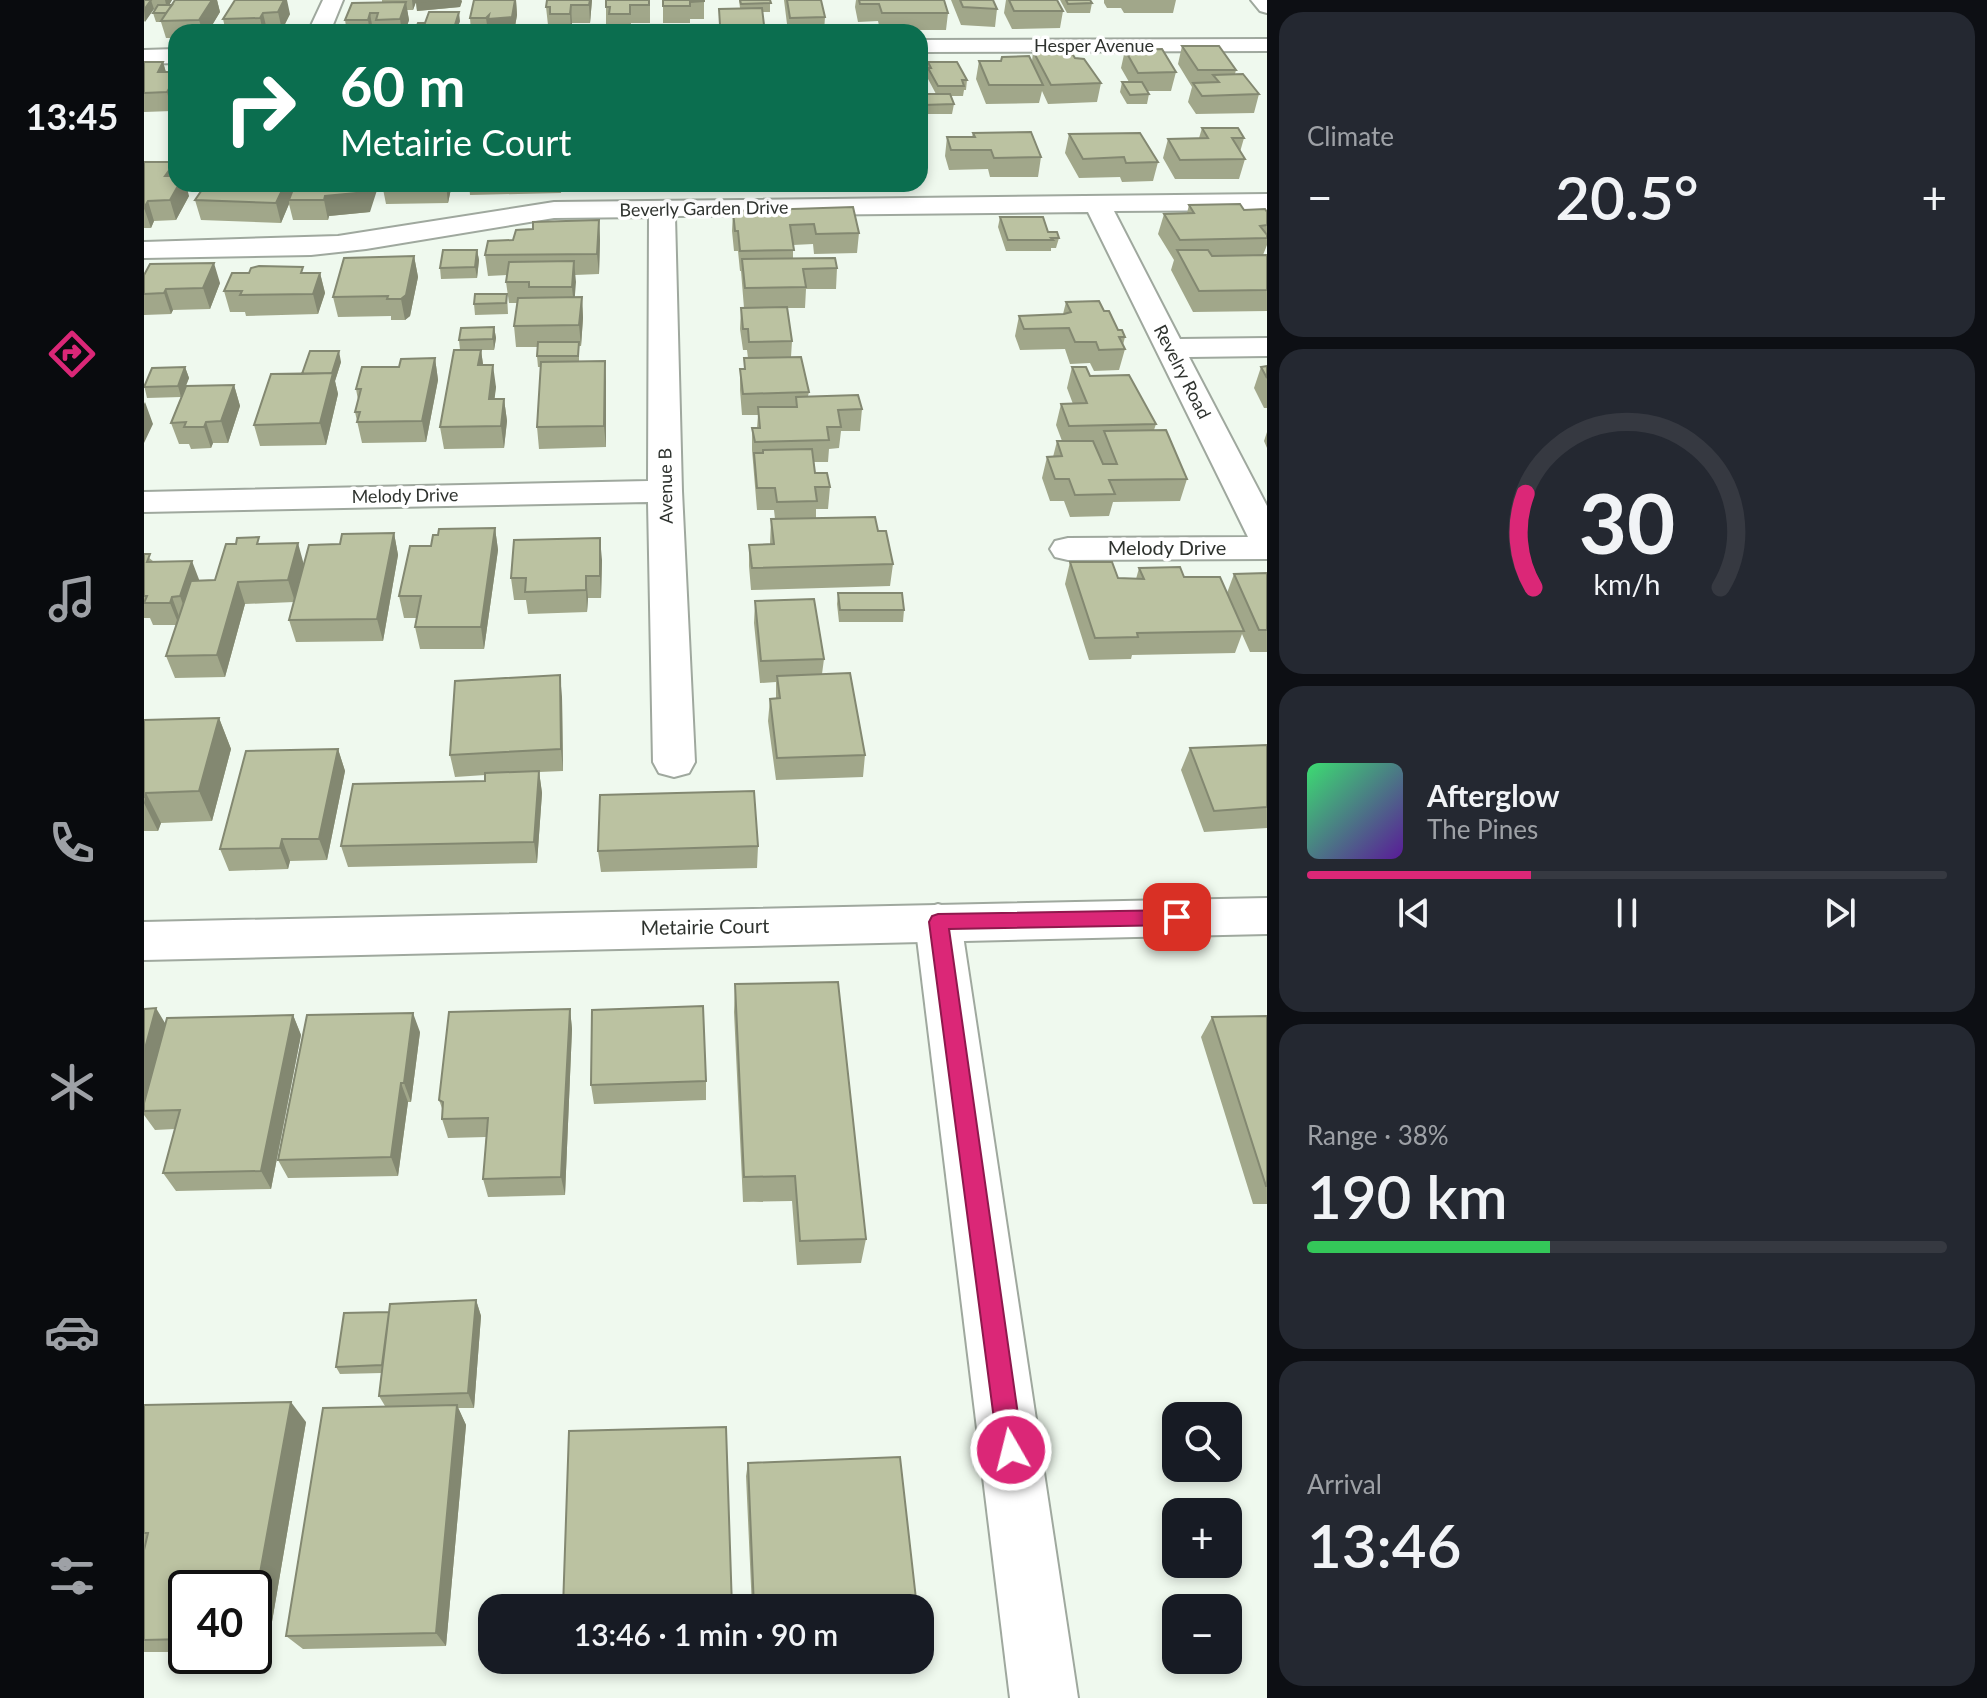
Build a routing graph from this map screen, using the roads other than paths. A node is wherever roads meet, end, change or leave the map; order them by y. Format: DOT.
graph roads {
  1 [pos="333,0"];
  2 [pos="1261,0"];
  3 [pos="1267,7"];
  4 [pos="322,24"];
  5 [pos="1267,45"];
  6 [pos="928,46"];
  7 [pos="168,56"];
  8 [pos="144,57"];
  9 [pos="1267,202"];
  10 [pos="1097,204"];
  11 [pos="662,210"];
  12 [pos="144,250"];
  13 [pos="1267,347"];
  14 [pos="1170,348"];
  15 [pos="665,491"];
  16 [pos="144,502"];
  17 [pos="1267,540"];
  18 [pos="1267,548"];
  19 [pos="1068,549"];
  20 [pos="674,762"];
  21 [pos="1267,916"];
  22 [pos="938,922"];
  23 [pos="144,941"];
  24 [pos="1044,1698"];
  1 -- 4 [label="street"];
  2 -- 3 [label="street"];
  5 -- 6 [label="street, Hesper Avenue"];
  7 -- 8 [label="street"];
  9 -- 10 [label="street, Beverly Garden Drive"];
  10 -- 11 [label="street, Beverly Garden Drive"];
  10 -- 14 [label="street, Revelry Road"];
  11 -- 12 [label="street, Beverly Garden Drive"];
  11 -- 15 [label="street, Avenue B"];
  13 -- 14 [label="street"];
  14 -- 17 [label="street, Revelry Road"];
  15 -- 16 [label="street, Melody Drive"];
  15 -- 20 [label="street, Avenue B"];
  18 -- 19 [label="street, Melody Drive"];
  21 -- 22 [label="street, Metairie Court"];
  22 -- 23 [label="street, Metairie Court"];
  22 -- 24 [label="street"];
}
